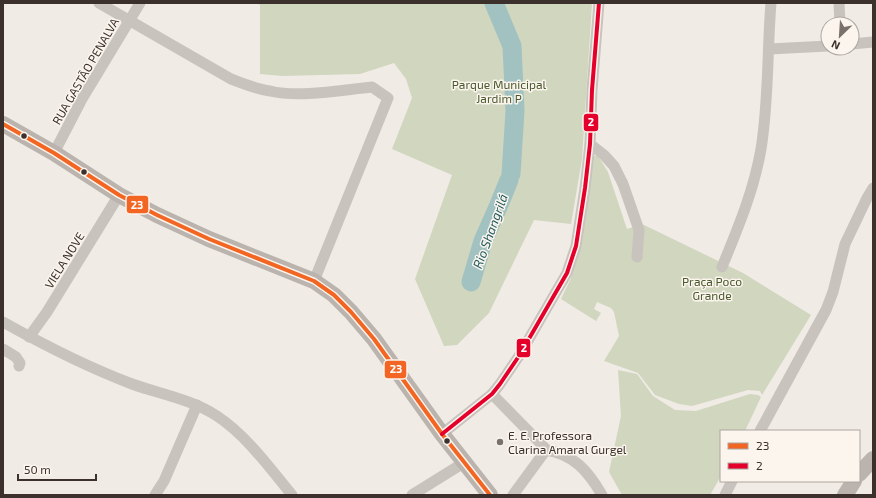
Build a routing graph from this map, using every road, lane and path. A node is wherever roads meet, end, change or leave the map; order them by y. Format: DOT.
graph roads {
  1 [pos="99,3"];
  2 [pos="140,3"];
  3 [pos="599,3"];
  4 [pos="771,3"];
  5 [pos="839,3"];
  6 [pos="840,16"];
  7 [pos="129,21"];
  8 [pos="873,42"];
  9 [pos="860,43"];
  10 [pos="820,47"];
  11 [pos="769,50"];
  12 [pos="3,124"];
  13 [pos="590,144"];
  14 [pos="54,153"];
  15 [pos="873,188"];
  16 [pos="119,195"];
  17 [pos="867,208"];
  18 [pos="637,257"];
  19 [pos="722,267"];
  20 [pos="314,281"];
  21 [pos="3,322"];
  22 [pos="29,337"];
  23 [pos="3,349"];
  24 [pos="19,366"];
  25 [pos="492,394"];
  26 [pos="197,405"];
  27 [pos="761,430"];
  28 [pos="442,434"];
  29 [pos="545,450"];
  30 [pos="873,459"];
  31 [pos="465,462"];
  32 [pos="860,473"];
  33 [pos="732,482"];
  34 [pos="853,482"];
  35 [pos="155,495"];
  36 [pos="292,495"];
  37 [pos="412,495"];
  38 [pos="490,495"];
  39 [pos="513,495"];
  40 [pos="602,495"];
  41 [pos="725,495"];
  42 [pos="845,495"];
  1 -- 7 [label="street"];
  2 -- 7 [label="street, RUA GASTÃO PENALVA"];
  3 -- 13 [label="street"];
  4 -- 11 [label="street"];
  5 -- 6 [label="street"];
  7 -- 14 [label="street, RUA GASTÃO PENALVA"];
  7 -- 20 [label="street"];
  8 -- 9 [label="street"];
  10 -- 11 [label="street"];
  11 -- 19 [label="street"];
  12 -- 14 [label="main road"];
  13 -- 18 [label="street"];
  13 -- 25 [label="street"];
  14 -- 16 [label="main road"];
  15 -- 17 [label="street"];
  16 -- 20 [label="main road"];
  16 -- 22 [label="street, VIELA NOVE"];
  17 -- 27 [label="street"];
  20 -- 28 [label="main road"];
  21 -- 22 [label="street"];
  22 -- 26 [label="street"];
  23 -- 24 [label="street"];
  25 -- 28 [label="street"];
  25 -- 29 [label="street"];
  26 -- 35 [label="street"];
  26 -- 36 [label="street"];
  28 -- 31 [label="main road"];
  29 -- 39 [label="street"];
  29 -- 40 [label="street"];
  30 -- 32 [label="main road"];
  31 -- 37 [label="street"];
  31 -- 38 [label="main road"];
  33 -- 41 [label="street"];
  34 -- 42 [label="main road"];
}
